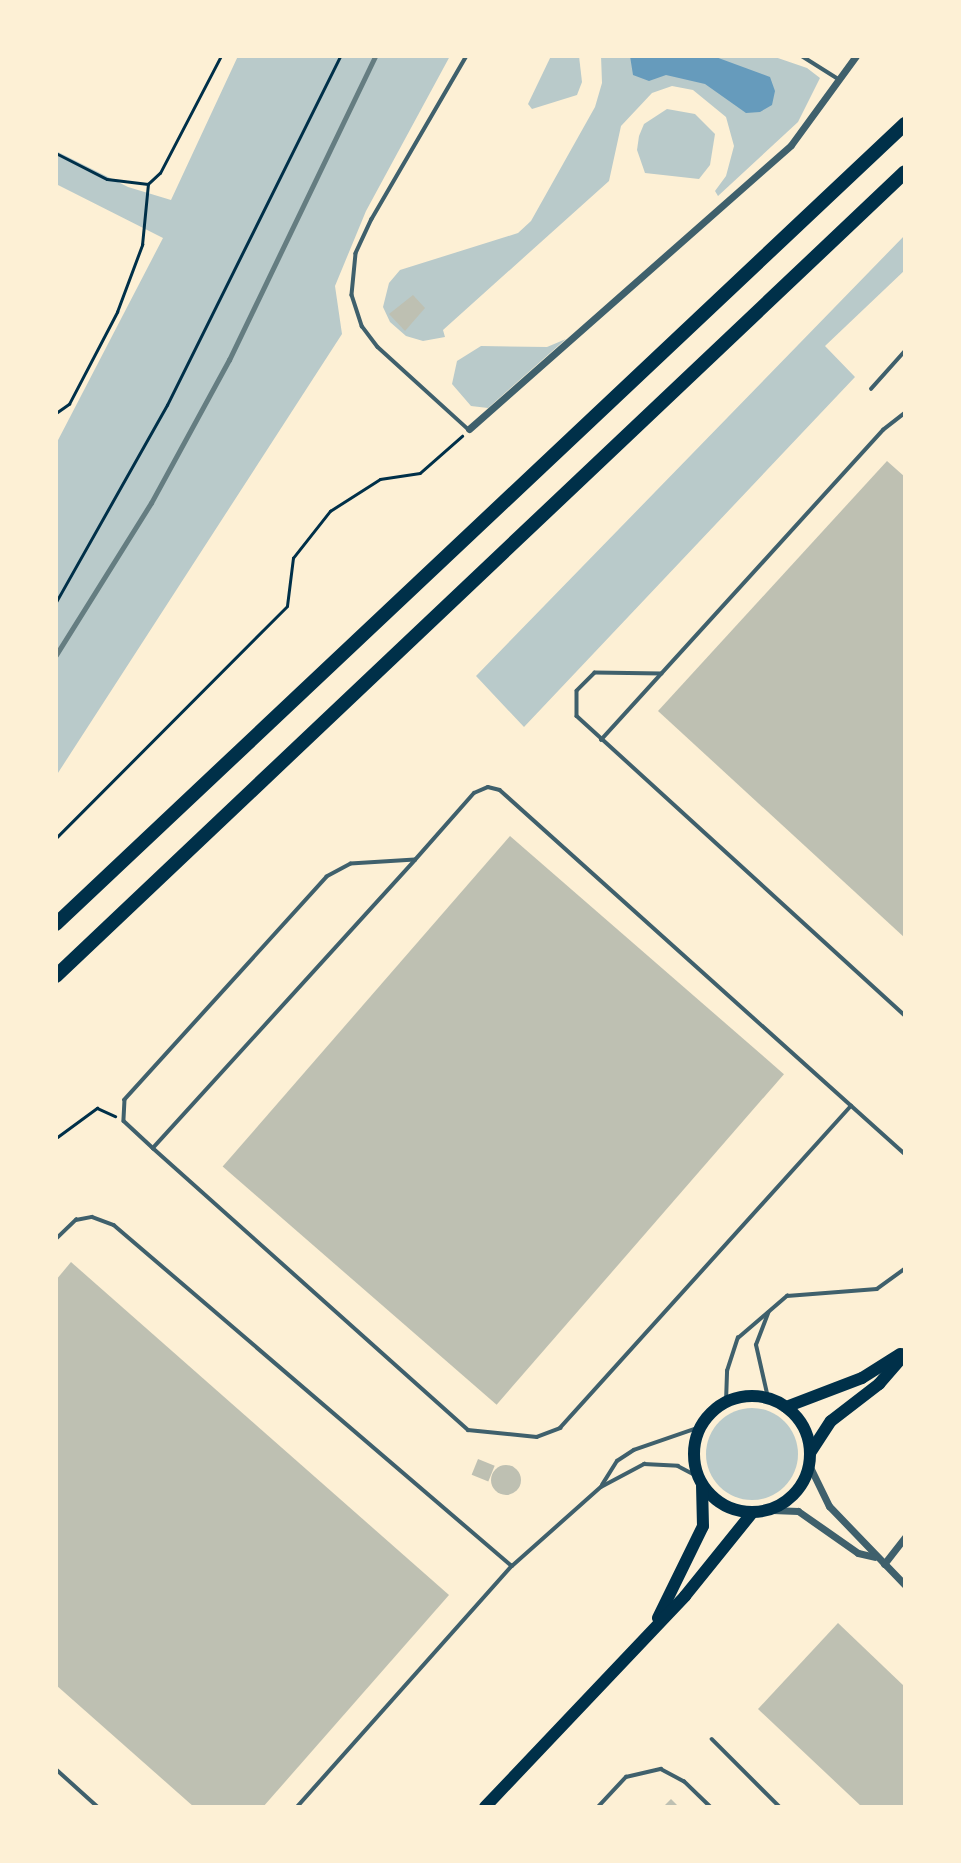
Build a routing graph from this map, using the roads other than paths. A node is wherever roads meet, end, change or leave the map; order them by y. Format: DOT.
graph roads {
  1 [pos="467,56"];
  2 [pos="802,56"];
  3 [pos="856,56"];
  4 [pos="841,81"];
  5 [pos="905,118"];
  6 [pos="905,124"];
  7 [pos="889,139"];
  8 [pos="905,172"];
  9 [pos="905,351"];
  10 [pos="871,388"];
  11 [pos="905,413"];
  12 [pos="469,429"];
  13 [pos="662,674"];
  14 [pos="601,740"];
  15 [pos="415,860"];
  16 [pos="56,924"];
  17 [pos="56,976"];
  18 [pos="905,1016"];
  19 [pos="851,1106"];
  20 [pos="153,1148"];
  21 [pos="905,1154"];
  22 [pos="56,1239"];
  23 [pos="905,1269"];
  24 [pos="769,1311"];
  25 [pos="905,1352"];
  26 [pos="768,1398"];
  27 [pos="726,1402"];
  28 [pos="786,1407"];
  29 [pos="699,1427"];
  30 [pos="810,1459"];
  31 [pos="700,1481"];
  32 [pos="601,1487"];
  33 [pos="772,1510"];
  34 [pos="752,1513"];
  35 [pos="905,1537"];
  36 [pos="875,1557"];
  37 [pos="884,1564"];
  38 [pos="512,1566"];
  39 [pos="905,1585"];
  40 [pos="655,1623"];
  41 [pos="712,1739"];
  42 [pos="56,1769"];
  43 [pos="98,1807"];
  44 [pos="296,1807"];
  45 [pos="485,1807"];
  46 [pos="598,1807"];
  47 [pos="711,1807"];
  48 [pos="780,1807"];
  1 -- 12 [label="lane"];
  2 -- 4 [label="lane"];
  3 -- 4 [label="street"];
  4 -- 12 [label="street"];
  5 -- 7 [label="highway"];
  6 -- 7 [label="highway"];
  7 -- 16 [label="highway"];
  8 -- 17 [label="highway"];
  9 -- 10 [label="lane"];
  11 -- 13 [label="lane"];
  13 -- 14 [label="lane"];
  13 -- 14 [label="lane"];
  14 -- 18 [label="lane"];
  15 -- 19 [label="lane"];
  15 -- 20 [label="lane"];
  15 -- 20 [label="lane"];
  19 -- 20 [label="lane"];
  19 -- 21 [label="lane"];
  22 -- 38 [label="lane"];
  23 -- 24 [label="lane"];
  24 -- 26 [label="lane"];
  24 -- 27 [label="lane"];
  25 -- 28 [label="main road"];
  25 -- 30 [label="main road"];
  26 -- 27 [label="main road"];
  26 -- 28 [label="main road"];
  27 -- 29 [label="main road"];
  28 -- 30 [label="main road"];
  29 -- 31 [label="main road"];
  29 -- 32 [label="lane"];
  30 -- 33 [label="main road"];
  30 -- 36 [label="street"];
  31 -- 32 [label="lane"];
  31 -- 34 [label="main road"];
  31 -- 40 [label="main road"];
  32 -- 38 [label="lane"];
  33 -- 34 [label="main road"];
  33 -- 36 [label="street"];
  34 -- 40 [label="main road"];
  35 -- 37 [label="street"];
  36 -- 37 [label="street"];
  37 -- 39 [label="street"];
  38 -- 44 [label="lane"];
  40 -- 45 [label="main road"];
  41 -- 48 [label="lane"];
  42 -- 43 [label="lane"];
  46 -- 47 [label="lane"];
}
